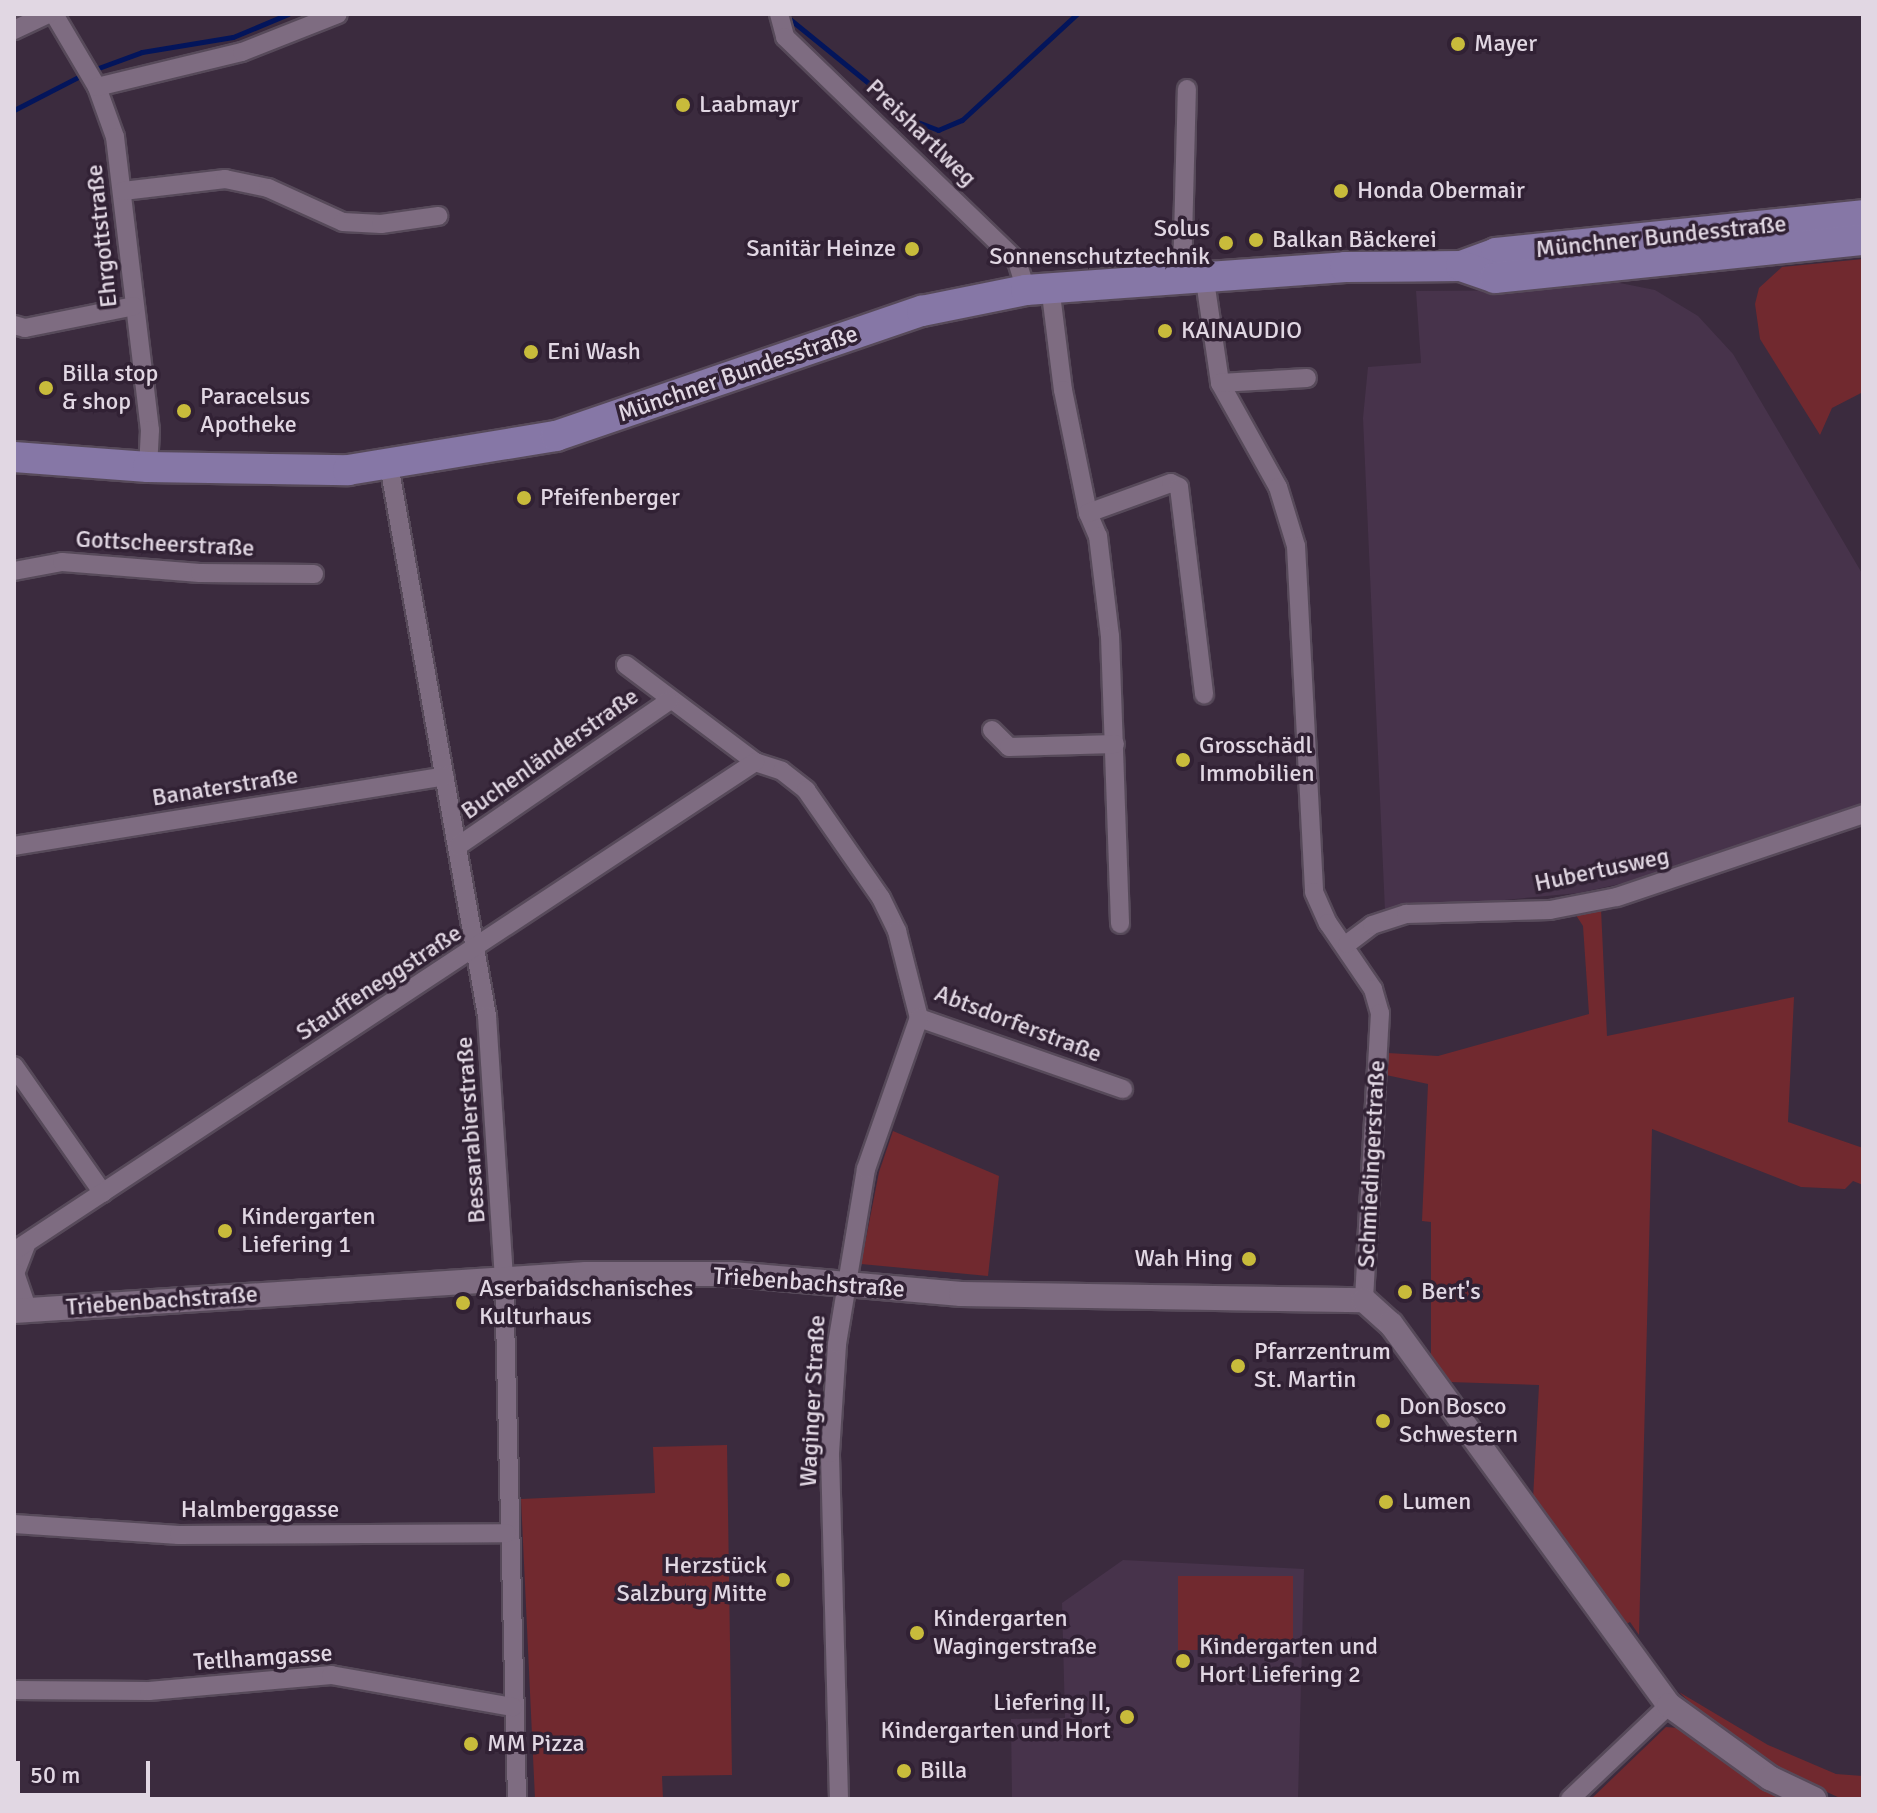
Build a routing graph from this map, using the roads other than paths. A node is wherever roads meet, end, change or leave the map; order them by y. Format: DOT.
graph roads {
  1 [pos="51,14"];
  2 [pos="338,14"];
  3 [pos="780,19"];
  4 [pos="14,30"];
  5 [pos="92,77"];
  6 [pos="1187,89"];
  7 [pos="123,191"];
  8 [pos="1863,215"];
  9 [pos="438,216"];
  10 [pos="1863,240"];
  11 [pos="1461,266"];
  12 [pos="1193,275"];
  13 [pos="1038,288"];
  14 [pos="133,301"];
  15 [pos="14,325"];
  16 [pos="1307,378"];
  17 [pos="1220,383"];
  18 [pos="14,457"];
  19 [pos="389,465"];
  20 [pos="148,467"];
  21 [pos="1088,513"];
  22 [pos="14,571"];
  23 [pos="314,574"];
  24 [pos="626,665"];
  25 [pos="1204,695"];
  26 [pos="669,701"];
  27 [pos="992,730"];
  28 [pos="1115,744"];
  29 [pos="755,762"];
  30 [pos="444,776"];
  31 [pos="1863,814"];
  32 [pos="14,846"];
  33 [pos="458,846"];
  34 [pos="1120,924"];
  35 [pos="1347,944"];
  36 [pos="476,949"];
  37 [pos="919,1018"];
  38 [pos="14,1066"];
  39 [pos="1123,1089"];
  40 [pos="103,1193"];
  41 [pos="21,1247"];
  42 [pos="504,1278"];
  43 [pos="847,1285"];
  44 [pos="1364,1300"];
  45 [pos="21,1310"];
  46 [pos="14,1524"];
  47 [pos="507,1533"];
  48 [pos="14,1690"];
  49 [pos="1669,1705"];
  50 [pos="513,1707"];
  51 [pos="517,1799"];
  52 [pos="839,1799"];
  53 [pos="1570,1799"];
  54 [pos="1814,1799"];
  1 -- 4 [label="street"];
  1 -- 5 [label="street, Ehrgottstraße"];
  2 -- 5 [label="street"];
  3 -- 13 [label="street, Preishartlweg"];
  5 -- 7 [label="street, Ehrgottstraße"];
  6 -- 12 [label="street, Schmiedingerstraße"];
  7 -- 9 [label="street"];
  7 -- 14 [label="street, Ehrgottstraße"];
  8 -- 11 [label="main road, Münchner Bundesstraße"];
  10 -- 11 [label="main road, Münchner Bundesstraße"];
  11 -- 12 [label="main road, Münchner Bundesstraße"];
  12 -- 13 [label="main road, Münchner Bundesstraße"];
  12 -- 17 [label="street, Schmiedingerstraße"];
  13 -- 19 [label="main road, Münchner Bundesstraße"];
  13 -- 21 [label="street, Preishartlweg"];
  14 -- 15 [label="street"];
  14 -- 20 [label="street, Ehrgottstraße"];
  16 -- 17 [label="street"];
  17 -- 35 [label="street, Schmiedingerstraße"];
  18 -- 20 [label="main road, Münchner Bundesstraße"];
  19 -- 20 [label="main road, Münchner Bundesstraße"];
  19 -- 30 [label="street, Bessarabierstraße"];
  21 -- 25 [label="street"];
  21 -- 28 [label="street, Preishartlweg"];
  22 -- 23 [label="street, Gottscheerstraße"];
  24 -- 26 [label="street, Buchenländerstraße"];
  26 -- 29 [label="street, Buchenländerstraße"];
  26 -- 33 [label="street, Buchenländerstraße"];
  27 -- 28 [label="street"];
  28 -- 34 [label="street, Preishartlweg"];
  29 -- 36 [label="street, Stauffeneggstraße"];
  29 -- 37 [label="street, Abtsdorferstraße"];
  30 -- 32 [label="street, Banaterstraße"];
  30 -- 33 [label="street, Bessarabierstraße"];
  31 -- 35 [label="street, Hubertusweg"];
  33 -- 36 [label="street, Bessarabierstraße"];
  35 -- 44 [label="street, Schmiedingerstraße"];
  36 -- 40 [label="street, Stauffeneggstraße"];
  36 -- 42 [label="street, Bessarabierstraße"];
  37 -- 39 [label="street, Abtsdorferstraße"];
  37 -- 43 [label="street, Waginger Straße"];
  38 -- 40 [label="street"];
  40 -- 41 [label="street, Stauffeneggstraße"];
  41 -- 45 [label="street, Stauffeneggstraße"];
  42 -- 43 [label="street, Triebenbachstraße"];
  42 -- 45 [label="street, Triebenbachstraße"];
  42 -- 47 [label="street, Bessarabierstraße"];
  43 -- 44 [label="street, Triebenbachstraße"];
  43 -- 52 [label="street, Waginger Straße"];
  44 -- 49 [label="street, Schmiedingerstraße"];
  46 -- 47 [label="street, Halmberggasse"];
  47 -- 50 [label="street, Bessarabierstraße"];
  48 -- 50 [label="street, Tetlhamgasse"];
  49 -- 53 [label="street"];
  49 -- 54 [label="street, Schmiedingerstraße"];
  50 -- 51 [label="street, Bessarabierstraße"];
}
